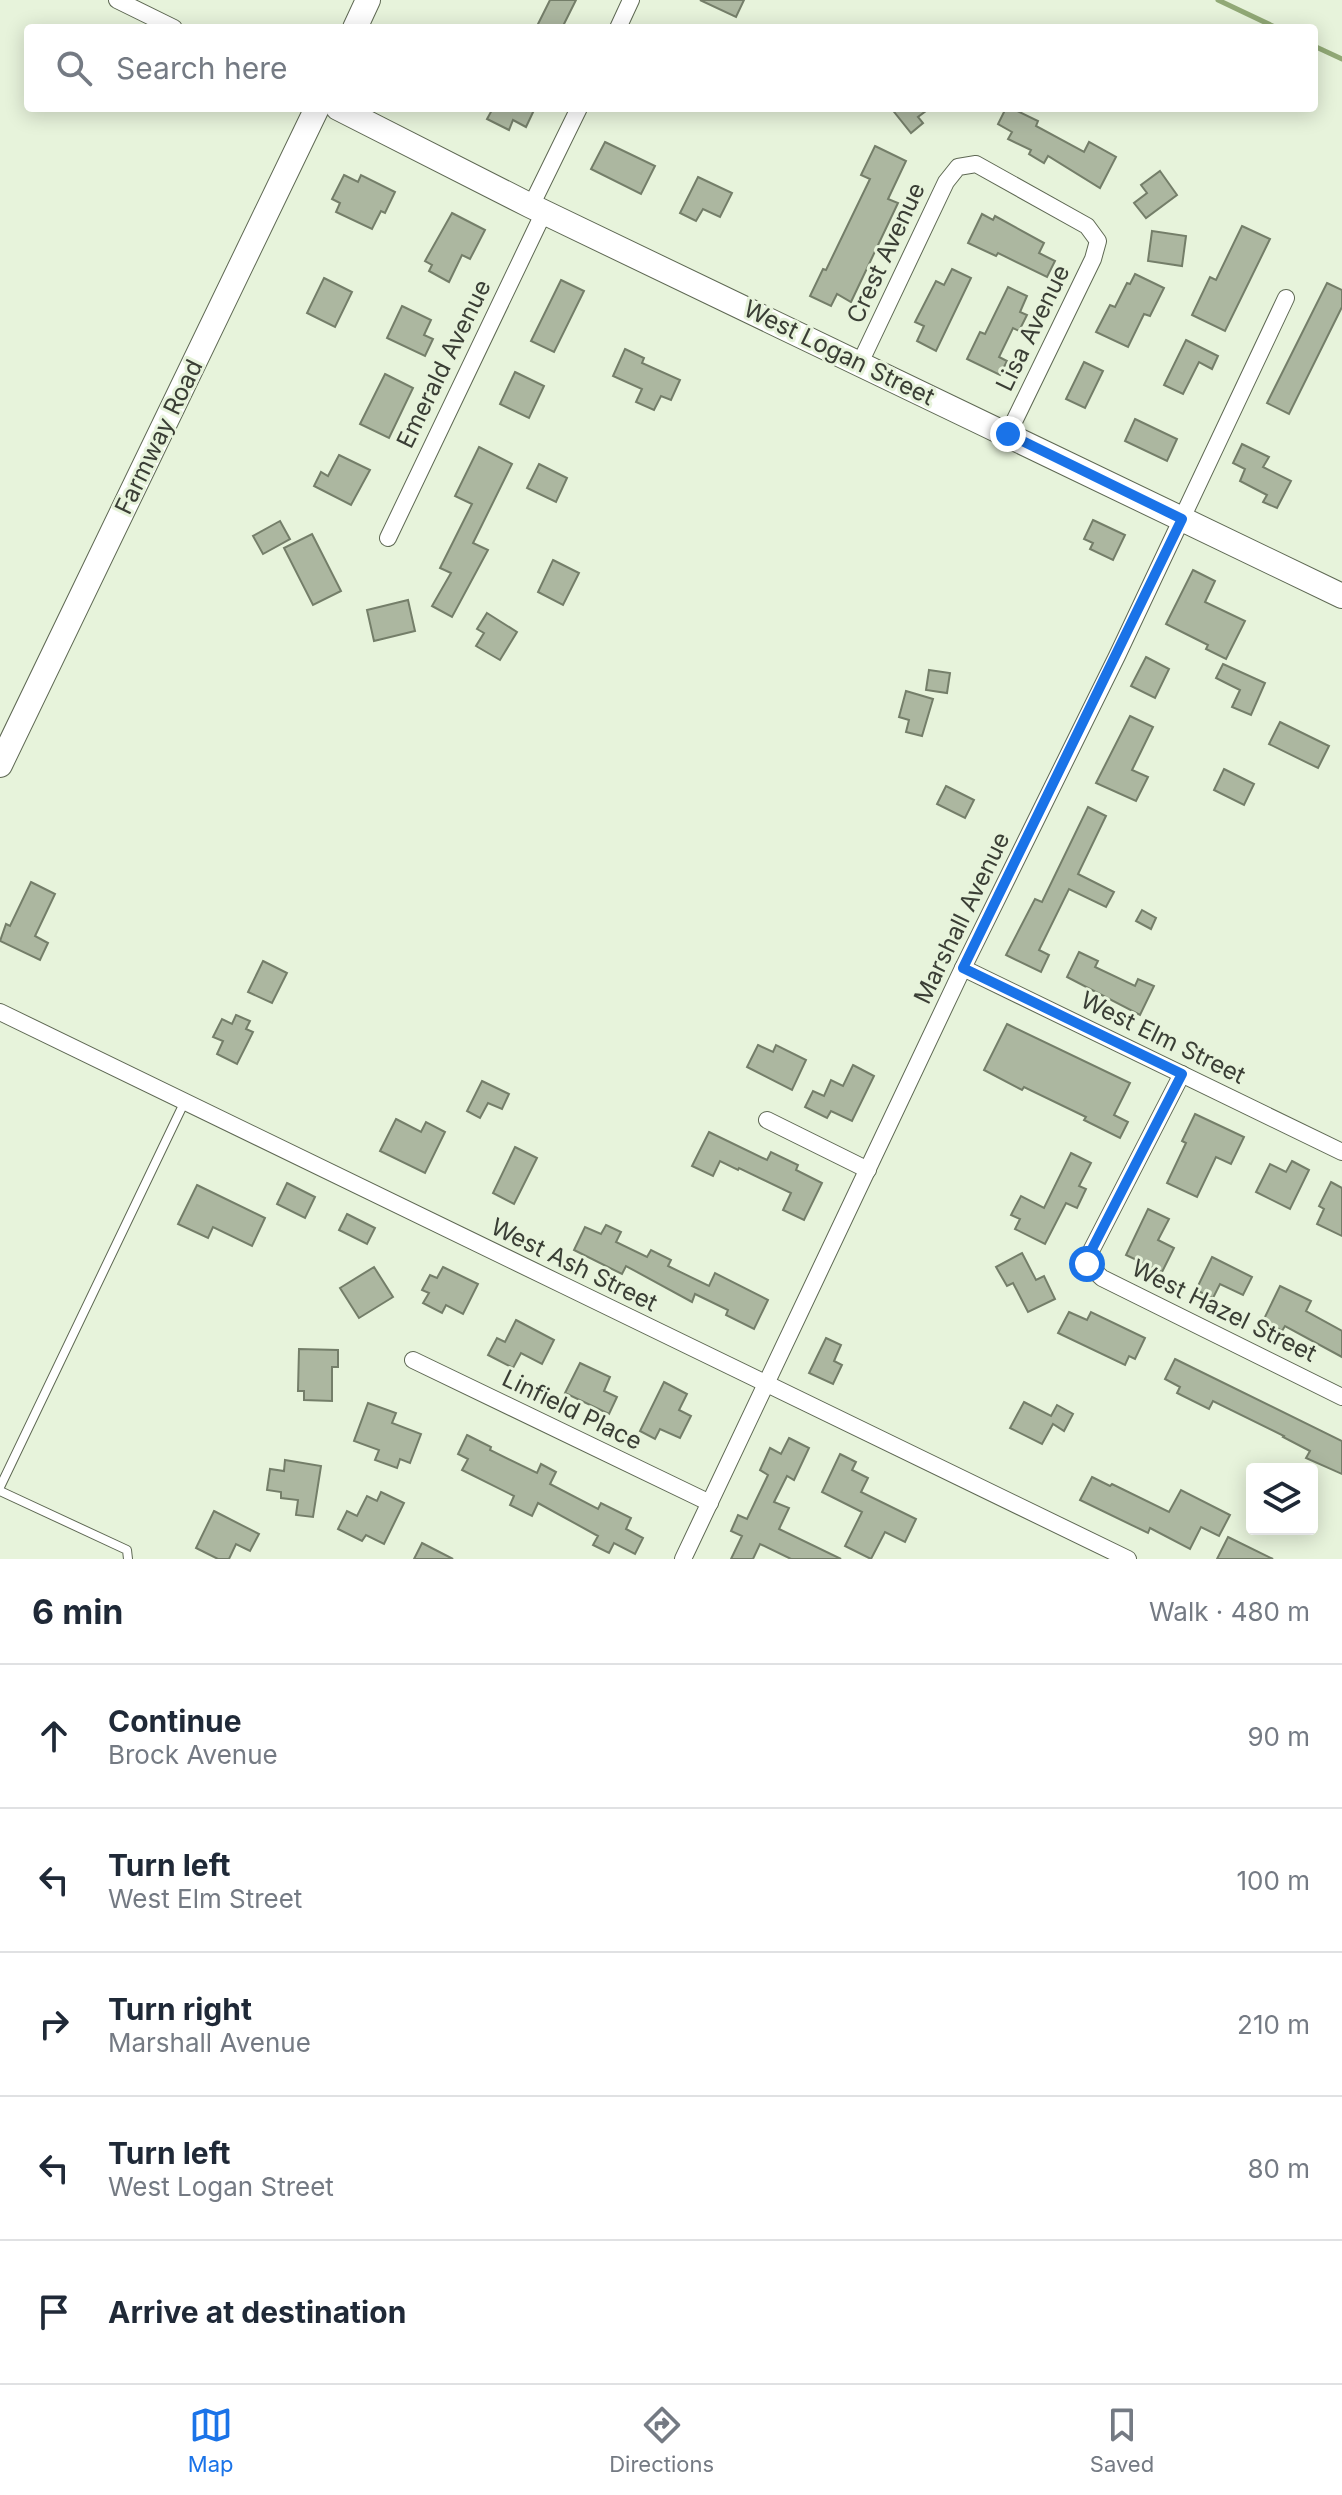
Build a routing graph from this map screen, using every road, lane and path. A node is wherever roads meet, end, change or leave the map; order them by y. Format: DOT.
graph roads {
  1 [pos="117,0"];
  2 [pos="368,0"];
  3 [pos="631,0"];
  4 [pos="166,24"];
  5 [pos="357,24"];
  6 [pos="620,24"];
  7 [pos="315,112"];
  8 [pos="346,112"];
  9 [pos="577,112"];
  10 [pos="537,209"];
  11 [pos="1098,241"];
  12 [pos="1286,298"];
  13 [pos="860,363"];
  14 [pos="1008,434"];
  15 [pos="1182,519"];
  16 [pos="388,538"];
  17 [pos="1342,596"];
  18 [pos="0,765"];
  19 [pos="963,968"];
  20 [pos="0,1012"];
  21 [pos="1182,1074"];
  22 [pos="185,1100"];
  23 [pos="767,1120"];
  24 [pos="1342,1152"];
  25 [pos="868,1170"];
  26 [pos="413,1360"];
  27 [pos="765,1386"];
  28 [pos="1342,1397"];
  29 [pos="0,1489"];
  30 [pos="710,1503"];
  31 [pos="128,1559"];
  32 [pos="683,1559"];
  33 [pos="1128,1559"];
  1 -- 4 [label="street"];
  2 -- 5 [label="street"];
  3 -- 6 [label="street"];
  7 -- 18 [label="street, Farmway Road"];
  8 -- 10 [label="street, West Logan Street"];
  9 -- 10 [label="street, Emerald Avenue"];
  10 -- 13 [label="street, West Logan Street"];
  10 -- 16 [label="street, Emerald Avenue"];
  11 -- 13 [label="street, Crest Avenue"];
  11 -- 14 [label="street, Lisa Avenue"];
  12 -- 15 [label="street, Marshall Avenue"];
  13 -- 14 [label="street, West Logan Street"];
  14 -- 15 [label="street, West Logan Street"];
  15 -- 17 [label="street, West Logan Street"];
  15 -- 19 [label="street, Marshall Avenue"];
  19 -- 21 [label="street, West Elm Street"];
  19 -- 25 [label="street, Marshall Avenue"];
  20 -- 22 [label="street, West Ash Street"];
  21 -- 24 [label="street, West Elm Street"];
  21 -- 28 [label="street, West Hazel Street"];
  22 -- 27 [label="street, West Ash Street"];
  22 -- 29 [label="lane"];
  23 -- 25 [label="street"];
  25 -- 27 [label="street, Marshall Avenue"];
  26 -- 30 [label="street, Linfield Place"];
  27 -- 30 [label="street, Marshall Avenue"];
  27 -- 33 [label="street, West Ash Street"];
  29 -- 31 [label="lane"];
  30 -- 32 [label="street, Marshall Avenue"];
}
